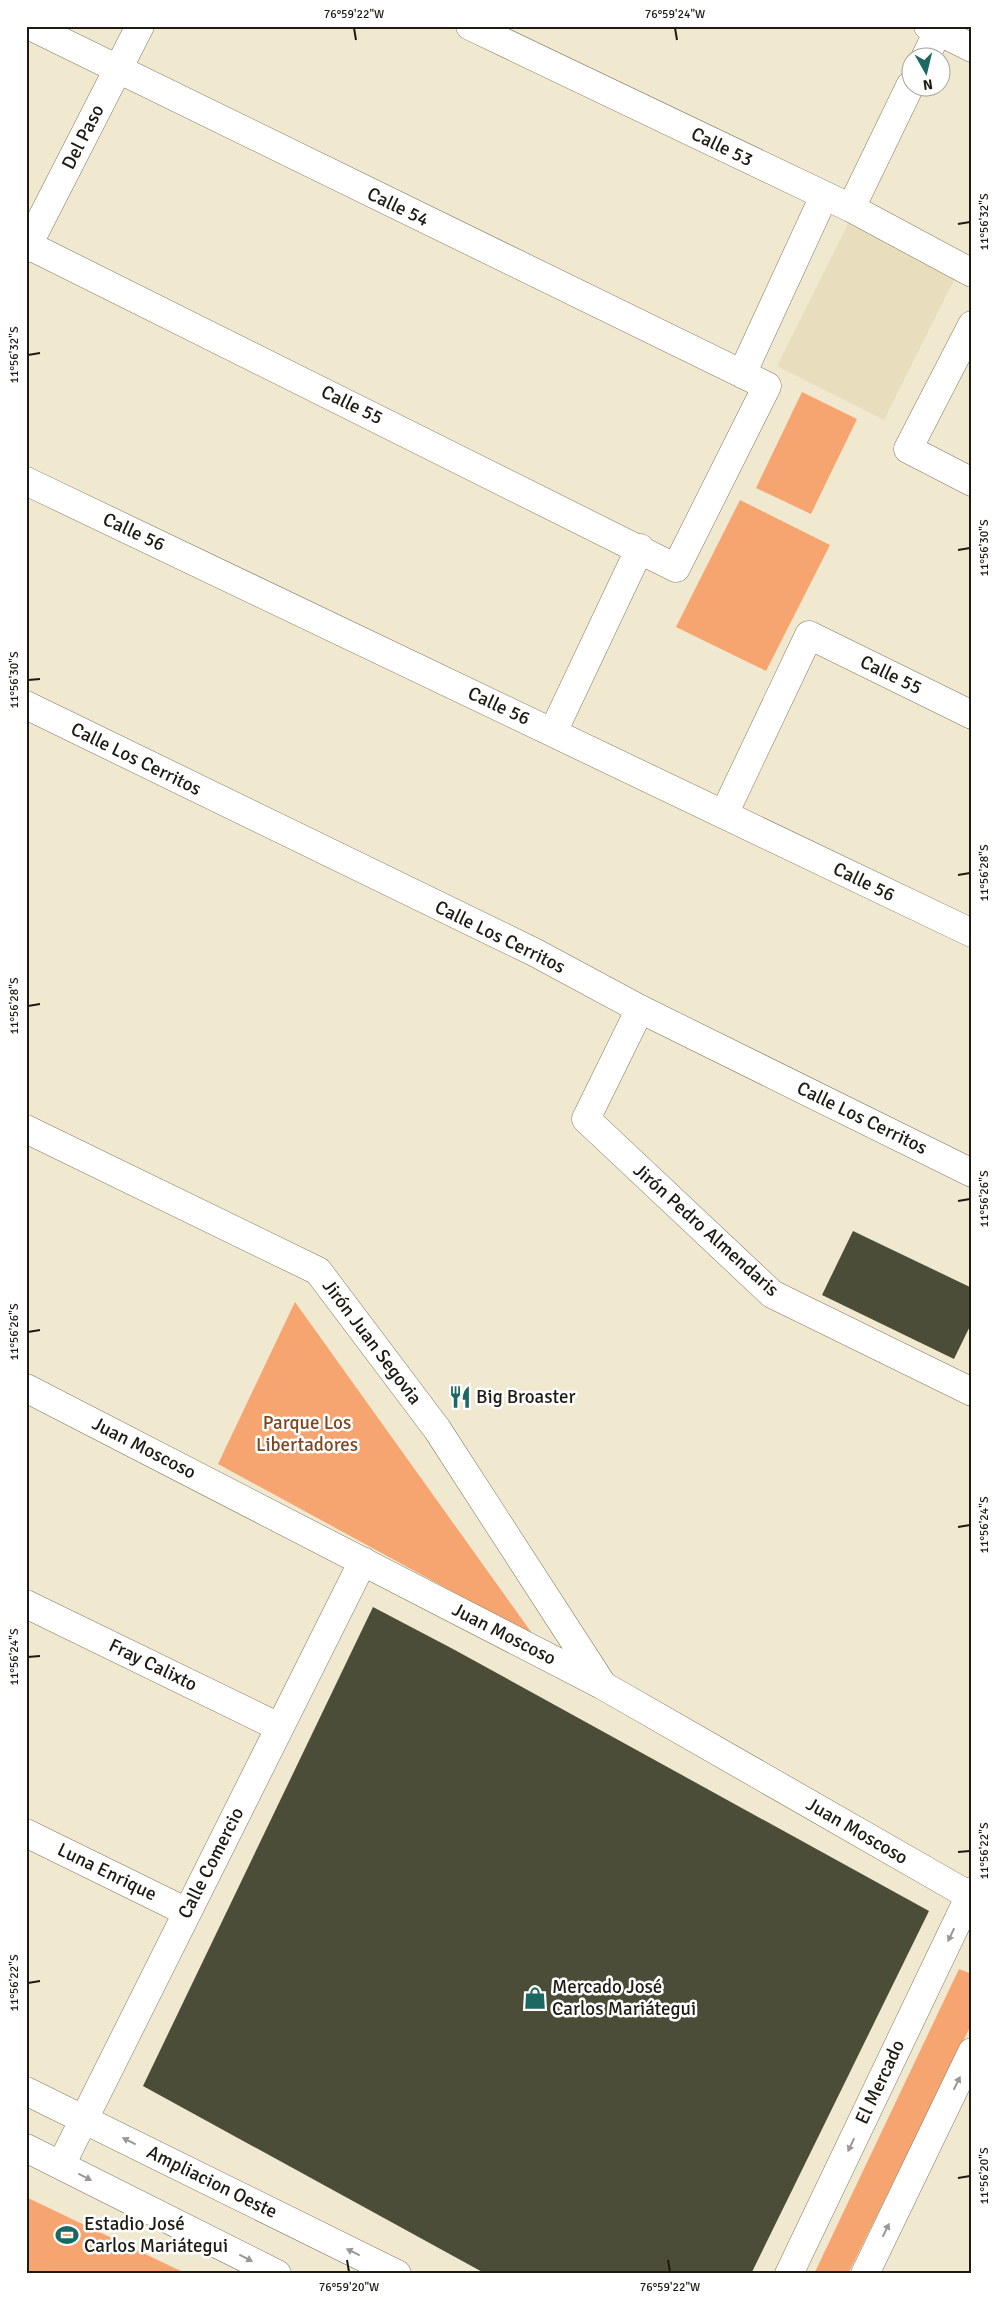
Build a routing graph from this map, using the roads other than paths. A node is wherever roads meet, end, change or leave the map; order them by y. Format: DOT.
graph roads {
  1 [pos="30,26"];
  2 [pos="140,26"];
  3 [pos="470,26"];
  4 [pos="933,29"];
  5 [pos="927,48"];
  6 [pos="972,48"];
  7 [pos="116,70"];
  8 [pos="904,98"];
  9 [pos="824,196"];
  10 [pos="851,208"];
  11 [pos="27,246"];
  12 [pos="970,267"];
  13 [pos="972,325"];
  14 [pos="742,374"];
  15 [pos="26,481"];
  16 [pos="972,482"];
  17 [pos="640,548"];
  18 [pos="676,568"];
  19 [pos="26,706"];
  20 [pos="972,715"];
  21 [pos="554,732"];
  22 [pos="724,814"];
  23 [pos="972,934"];
  24 [pos="640,1009"];
  25 [pos="26,1129"];
  26 [pos="972,1173"];
  27 [pos="26,1388"];
  28 [pos="972,1392"];
  29 [pos="363,1561"];
  30 [pos="26,1604"];
  31 [pos="602,1685"];
  32 [pos="279,1727"];
  33 [pos="26,1833"];
  34 [pos="971,1894"];
  35 [pos="187,1912"];
  36 [pos="972,2052"];
  37 [pos="26,2091"];
  38 [pos="83,2119"];
  39 [pos="26,2148"];
  40 [pos="62,2165"];
  41 [pos="277,2274"];
  42 [pos="397,2274"];
  43 [pos="789,2274"];
  44 [pos="865,2274"];
  1 -- 7 [label="street, Calle 54"];
  2 -- 7 [label="street, Del Paso"];
  3 -- 9 [label="street, Calle 53"];
  4 -- 5 [label="street"];
  4 -- 6 [label="street"];
  7 -- 11 [label="street, Del Paso"];
  7 -- 14 [label="street, Calle 54"];
  8 -- 10 [label="street"];
  9 -- 10 [label="street, Calle 53"];
  9 -- 14 [label="street"];
  10 -- 12 [label="street, Calle 53"];
  11 -- 17 [label="street, Calle 55"];
  13 -- 16 [label="street"];
  14 -- 18 [label="street, Calle 54"];
  15 -- 21 [label="street, Calle 56"];
  17 -- 18 [label="street, Calle 55"];
  17 -- 21 [label="street"];
  19 -- 24 [label="street, Calle Los Cerritos"];
  20 -- 22 [label="street, Calle 55"];
  21 -- 22 [label="street, Calle 56"];
  22 -- 23 [label="street, Calle 56"];
  24 -- 26 [label="street, Calle Los Cerritos"];
  24 -- 28 [label="street, Jirón Pedro Almendaris"];
  25 -- 31 [label="street, Jirón Juan Segovia"];
  27 -- 29 [label="street, Juan Moscoso"];
  29 -- 31 [label="street, Juan Moscoso"];
  29 -- 32 [label="street, Calle Comercio"];
  30 -- 32 [label="street, Fray Calixto"];
  31 -- 34 [label="street, Juan Moscoso"];
  32 -- 35 [label="street, Calle Comercio"];
  33 -- 35 [label="street, Luna Enrique"];
  34 -- 43 [label="street, El Mercado, one-way"];
  35 -- 38 [label="street, Calle Comercio"];
  44 -- 36 [label="street, one-way"];
  37 -- 38 [label="street, Ampliacion Oeste"];
  38 -- 40 [label="street, Calle Comercio"];
  42 -- 38 [label="street, Ampliacion Oeste, one-way"];
  39 -- 40 [label="street"];
  40 -- 41 [label="street, one-way"];
}
